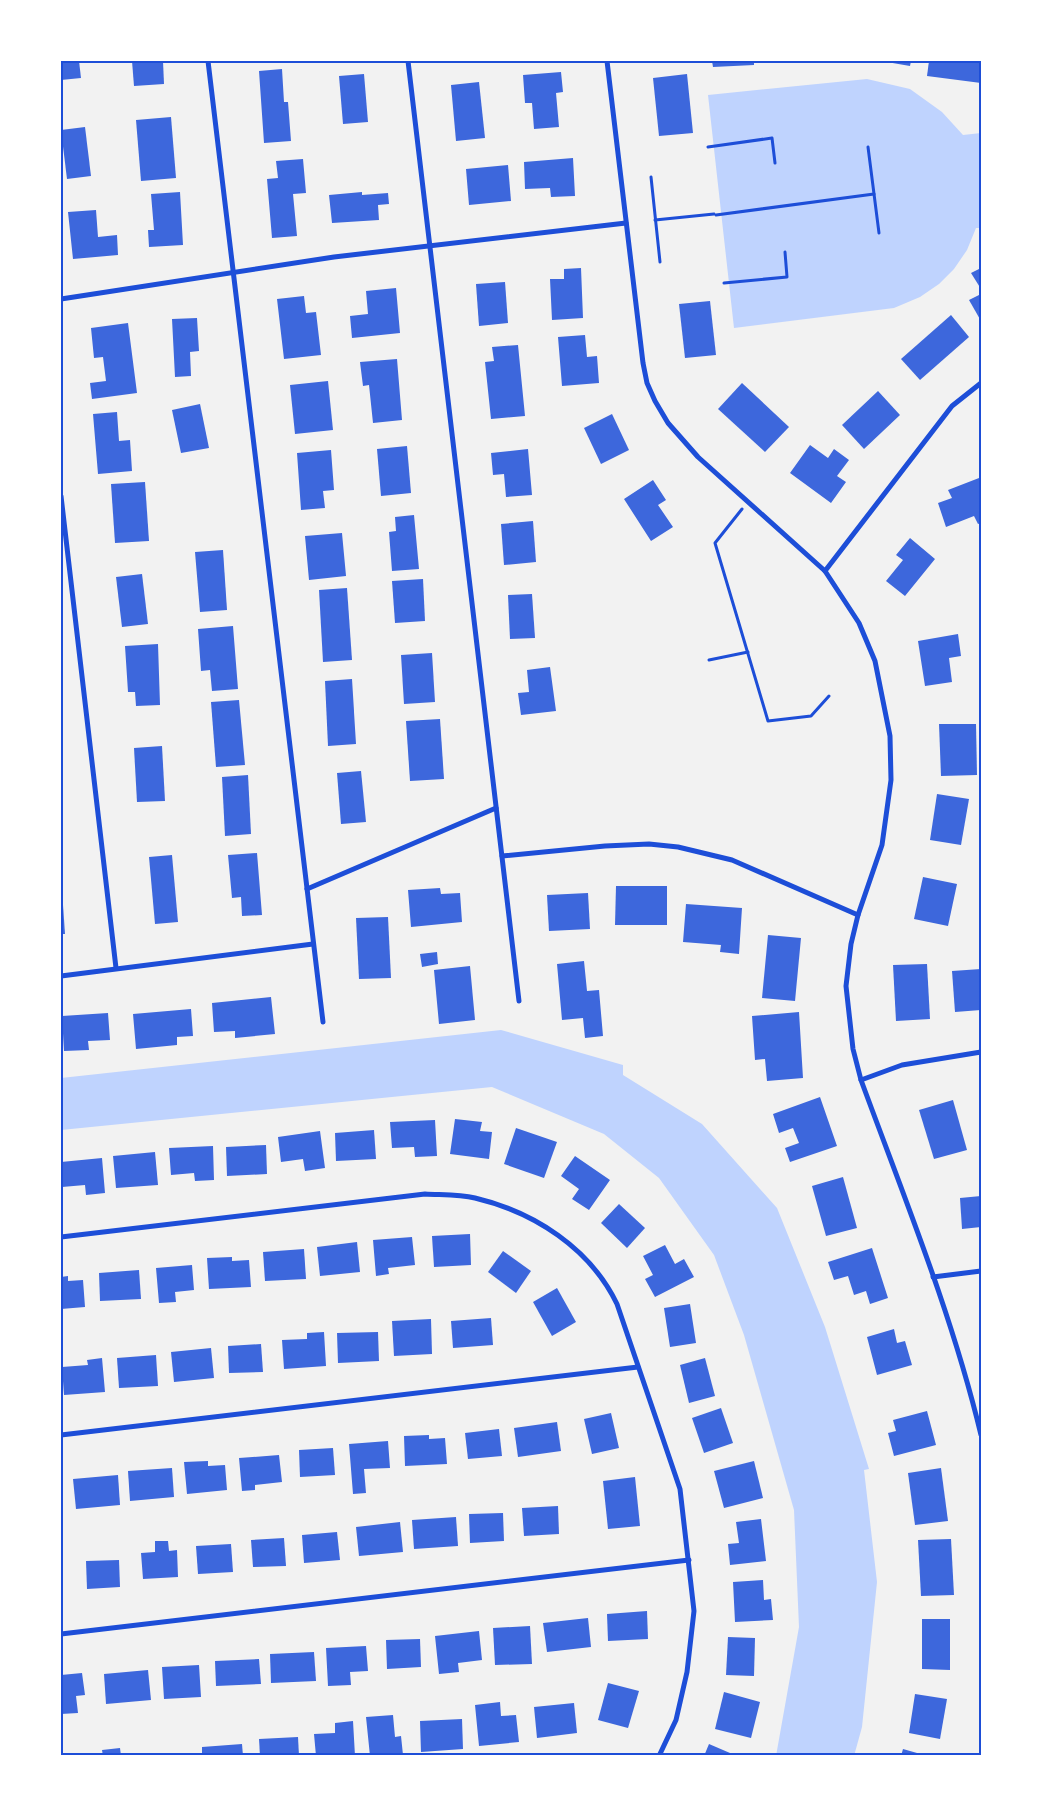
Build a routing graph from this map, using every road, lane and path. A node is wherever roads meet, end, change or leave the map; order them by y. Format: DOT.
graph roads {
  1 [pos="208,61"];
  2 [pos="408,61"];
  3 [pos="607,61"];
  4 [pos="868,146"];
  5 [pos="708,147"];
  6 [pos="774,163"];
  7 [pos="651,177"];
  8 [pos="874,194"];
  9 [pos="656,220"];
  10 [pos="626,223"];
  11 [pos="879,233"];
  12 [pos="430,246"];
  13 [pos="785,252"];
  14 [pos="660,262"];
  15 [pos="233,272"];
  16 [pos="724,283"];
  17 [pos="61,299"];
  18 [pos="981,383"];
  19 [pos="61,496"];
  20 [pos="746,502"];
  21 [pos="825,571"];
  22 [pos="748,652"];
  23 [pos="709,660"];
  24 [pos="829,696"];
  25 [pos="496,808"];
  26 [pos="502,856"];
  27 [pos="307,890"];
  28 [pos="858,915"];
  29 [pos="313,944"];
  30 [pos="116,968"];
  31 [pos="61,976"];
  32 [pos="519,1001"];
  33 [pos="322,1022"];
  34 [pos="981,1052"];
  35 [pos="861,1080"];
  36 [pos="61,1237"];
  37 [pos="981,1271"];
  38 [pos="933,1277"];
  39 [pos="638,1367"];
  40 [pos="981,1435"];
  41 [pos="61,1436"];
  42 [pos="688,1560"];
  43 [pos="61,1634"];
  44 [pos="659,1756"];
  1 -- 15 [label="street"];
  2 -- 12 [label="street"];
  3 -- 10 [label="street"];
  4 -- 8 [label="path"];
  5 -- 6 [label="path"];
  7 -- 9 [label="path"];
  8 -- 9 [label="path"];
  8 -- 11 [label="path"];
  9 -- 14 [label="path"];
  10 -- 12 [label="street"];
  10 -- 20 [label="street"];
  12 -- 15 [label="street"];
  12 -- 25 [label="street"];
  13 -- 16 [label="path"];
  15 -- 17 [label="street"];
  15 -- 27 [label="street"];
  18 -- 21 [label="street"];
  19 -- 30 [label="street"];
  20 -- 21 [label="street"];
  20 -- 22 [label="path"];
  21 -- 28 [label="street"];
  22 -- 23 [label="path"];
  22 -- 24 [label="path"];
  25 -- 26 [label="street"];
  25 -- 27 [label="street"];
  26 -- 28 [label="street"];
  26 -- 32 [label="street"];
  27 -- 29 [label="street"];
  28 -- 35 [label="street"];
  29 -- 30 [label="street"];
  29 -- 33 [label="street"];
  30 -- 31 [label="street"];
  34 -- 35 [label="street"];
  35 -- 38 [label="street"];
  36 -- 39 [label="street"];
  37 -- 38 [label="street"];
  38 -- 40 [label="street"];
  39 -- 41 [label="street"];
  39 -- 42 [label="street"];
  42 -- 43 [label="street"];
  42 -- 44 [label="street"];
}
